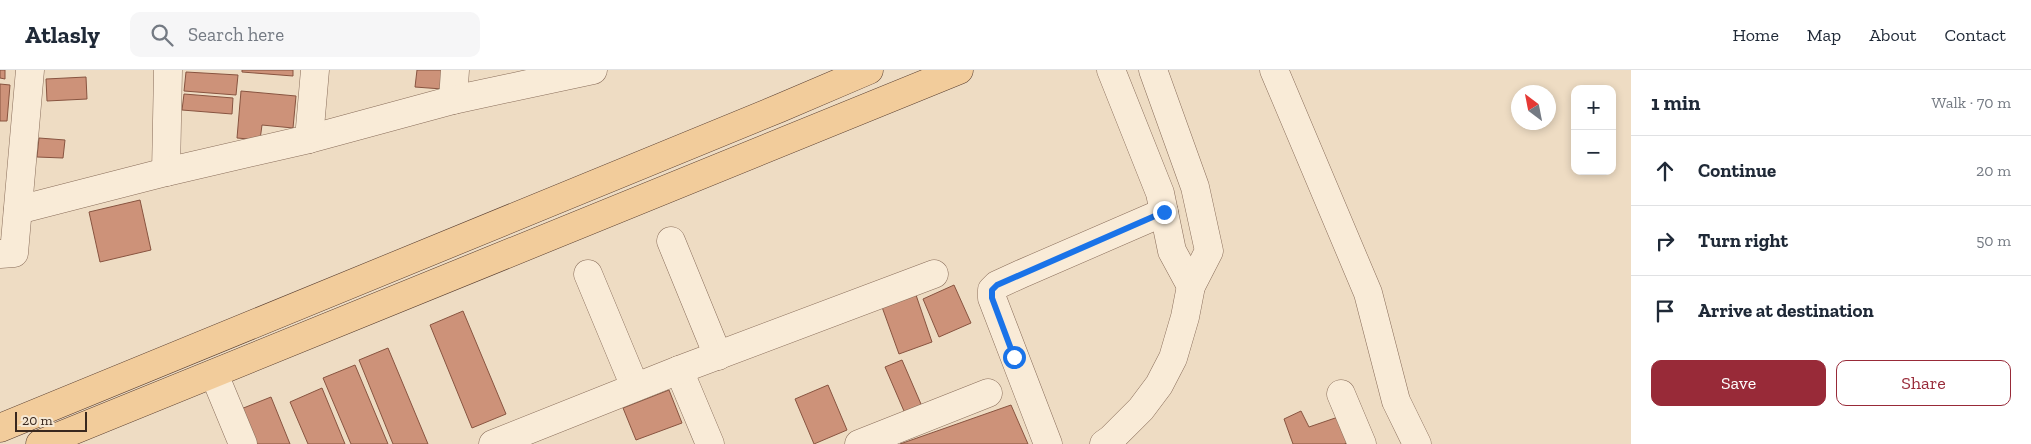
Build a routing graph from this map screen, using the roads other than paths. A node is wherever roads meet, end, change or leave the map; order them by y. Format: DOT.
graph roads {
  1 [pos="30,70"];
  2 [pos="168,70"];
  3 [pos="315,70"];
  4 [pos="455,70"];
  5 [pos="593,70"];
  6 [pos="869,70"];
  7 [pos="959,70"];
  8 [pos="1111,70"];
  9 [pos="1153,70"];
  10 [pos="1274,70"];
  11 [pos="453,100"];
  12 [pos="309,139"];
  13 [pos="166,172"];
  14 [pos="18,210"];
  15 [pos="1164,212"];
  16 [pos="671,241"];
  17 [pos="0,254"];
  18 [pos="588,274"];
  19 [pos="934,274"];
  20 [pos="1191,286"];
  21 [pos="718,356"];
  22 [pos="679,370"];
  23 [pos="214,374"];
  24 [pos="635,387"];
  25 [pos="988,393"];
  26 [pos="1341,394"];
  27 [pos="0,428"];
  28 [pos="546,434"];
  29 [pos="40,444"];
  30 [pos="243,444"];
  31 [pos="493,444"];
  32 [pos="710,444"];
  33 [pos="859,444"];
  34 [pos="1048,444"];
  35 [pos="1104,444"];
  36 [pos="1362,444"];
  37 [pos="1417,444"];
  1 -- 14 [label="street"];
  2 -- 13 [label="street"];
  3 -- 12 [label="street"];
  4 -- 11 [label="street"];
  5 -- 11 [label="street"];
  6 -- 27 [label="main road"];
  7 -- 23 [label="main road"];
  8 -- 15 [label="street"];
  9 -- 20 [label="street"];
  10 -- 37 [label="street"];
  11 -- 12 [label="street"];
  12 -- 13 [label="street"];
  13 -- 14 [label="street"];
  14 -- 17 [label="street"];
  15 -- 20 [label="street"];
  15 -- 34 [label="street"];
  16 -- 21 [label="street"];
  18 -- 24 [label="street"];
  19 -- 21 [label="street"];
  20 -- 35 [label="street"];
  21 -- 22 [label="street"];
  22 -- 24 [label="street"];
  22 -- 32 [label="street"];
  23 -- 29 [label="main road"];
  23 -- 30 [label="street"];
  24 -- 28 [label="street"];
  25 -- 33 [label="street"];
  26 -- 36 [label="street"];
  28 -- 31 [label="street"];
}
